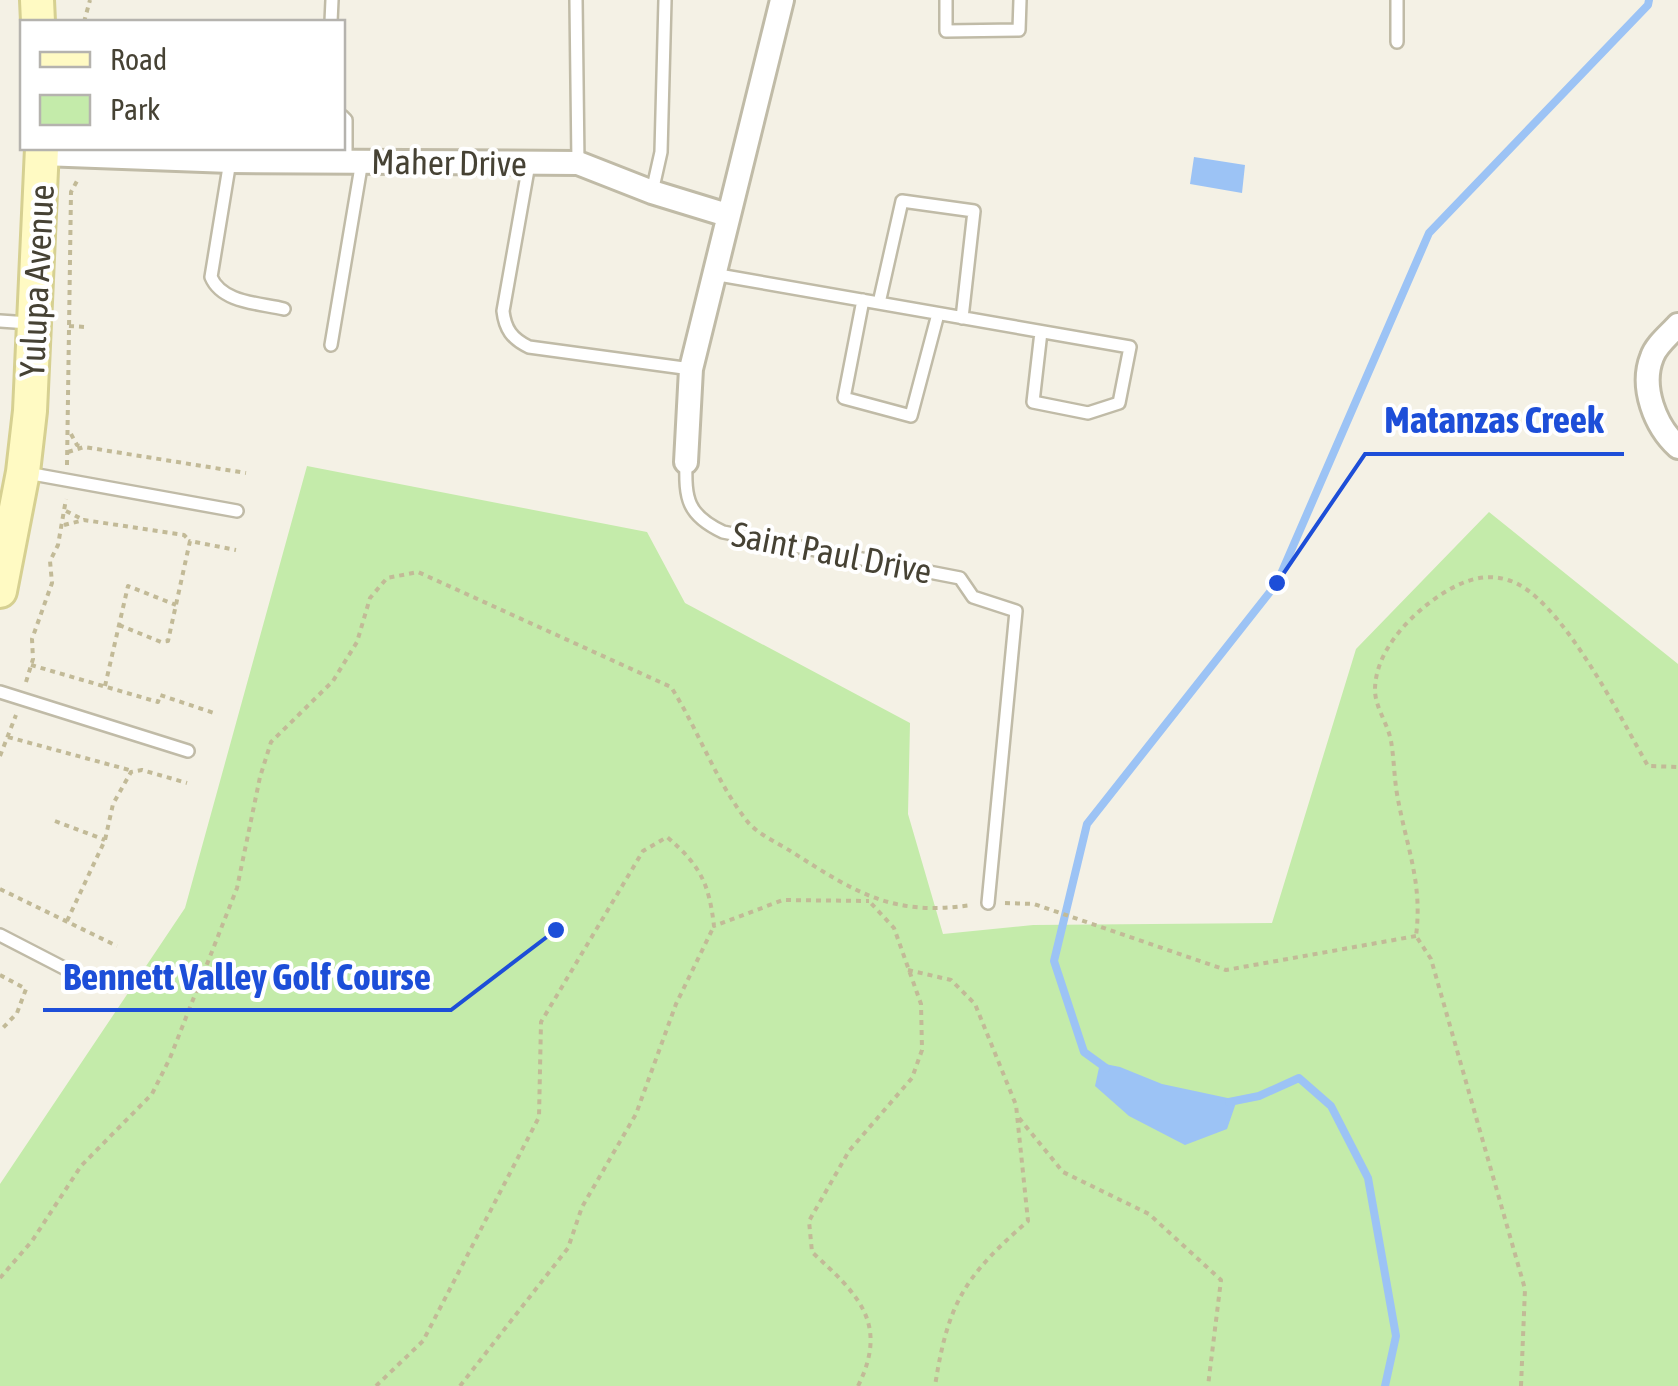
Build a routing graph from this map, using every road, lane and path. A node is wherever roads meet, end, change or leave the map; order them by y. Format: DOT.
graph roads {
  1 [pos="576,0"];
  2 [pos="666,0"];
  3 [pos="782,0"];
  4 [pos="946,0"];
  5 [pos="1020,0"];
  6 [pos="1397,0"];
  7 [pos="1397,42"];
  8 [pos="345,119"];
  9 [pos="42,150"];
  10 [pos="354,160"];
  11 [pos="230,161"];
  12 [pos="529,164"];
  13 [pos="578,164"];
  14 [pos="652,192"];
  15 [pos="726,215"];
  16 [pos="713,274"];
  17 [pos="863,300"];
  18 [pos="879,304"];
  19 [pos="284,308"];
  20 [pos="938,314"];
  21 [pos="962,318"];
  22 [pos="0,320"];
  23 [pos="34,323"];
  24 [pos="1678,325"];
  25 [pos="70,326"];
  26 [pos="86,326"];
  27 [pos="1041,332"];
  28 [pos="331,344"];
  29 [pos="691,369"];
  30 [pos="69,431"];
  31 [pos="84,447"];
  32 [pos="1678,447"];
  33 [pos="68,452"];
  34 [pos="686,462"];
  35 [pos="23,472"];
  36 [pos="246,473"];
  37 [pos="64,510"];
  38 [pos="237,511"];
  39 [pos="84,520"];
  40 [pos="61,525"];
  41 [pos="190,541"];
  42 [pos="236,550"];
  43 [pos="0,592"];
  44 [pos="176,606"];
  45 [pos="119,625"];
  46 [pos="31,665"];
  47 [pos="105,686"];
  48 [pos="0,692"];
  49 [pos="214,713"];
  50 [pos="8,737"];
  51 [pos="188,751"];
  52 [pos="1678,767"];
  53 [pos="133,772"];
  54 [pos="187,783"];
  55 [pos="55,821"];
  56 [pos="105,840"];
  57 [pos="0,889"];
  58 [pos="868,899"];
  59 [pos="988,902"];
  60 [pos="67,922"];
  61 [pos="714,926"];
  62 [pos="0,935"];
  63 [pos="1416,936"];
  64 [pos="117,946"];
  65 [pos="908,970"];
  66 [pos="0,975"];
  67 [pos="90,982"];
  68 [pos="0,1031"];
  69 [pos="1017,1116"];
  70 [pos="0,1278"];
  71 [pos="376,1386"];
  72 [pos="460,1386"];
  73 [pos="858,1386"];
  74 [pos="935,1386"];
  75 [pos="1208,1386"];
  76 [pos="1521,1386"];
  1 -- 13 [label="lane"];
  2 -- 14 [label="lane"];
  3 -- 15 [label="street, Saint Paul Drive"];
  4 -- 5 [label="lane"];
  6 -- 7 [label="lane"];
  8 -- 10 [label="lane"];
  9 -- 11 [label="street, Maher Drive"];
  9 -- 23 [label="street, Yulupa Avenue"];
  10 -- 11 [label="street, Maher Drive"];
  10 -- 12 [label="street, Maher Drive"];
  10 -- 28 [label="lane"];
  11 -- 19 [label="lane"];
  12 -- 13 [label="street, Maher Drive"];
  12 -- 29 [label="lane"];
  13 -- 14 [label="street, Maher Drive"];
  14 -- 15 [label="street, Maher Drive"];
  15 -- 16 [label="street, Saint Paul Drive"];
  16 -- 17 [label="lane"];
  16 -- 29 [label="street, Saint Paul Drive"];
  17 -- 18 [label="lane"];
  17 -- 20 [label="lane"];
  18 -- 20 [label="lane"];
  18 -- 21 [label="lane"];
  20 -- 21 [label="lane"];
  21 -- 27 [label="lane"];
  22 -- 23 [label="lane"];
  23 -- 35 [label="street, Yulupa Avenue"];
  24 -- 32 [label="street"];
  25 -- 26 [label="path"];
  27 -- 27 [label="lane"];
  29 -- 34 [label="street, Saint Paul Drive"];
  30 -- 31 [label="path"];
  31 -- 33 [label="path"];
  31 -- 36 [label="path"];
  34 -- 59 [label="lane, Saint Paul Drive"];
  35 -- 38 [label="lane"];
  35 -- 43 [label="street, Yulupa Avenue"];
  37 -- 39 [label="path"];
  39 -- 40 [label="path"];
  39 -- 41 [label="path"];
  41 -- 42 [label="path"];
  41 -- 44 [label="path"];
  44 -- 45 [label="path"];
  44 -- 45 [label="path"];
  45 -- 47 [label="path"];
  46 -- 47 [label="path"];
  47 -- 49 [label="path"];
  48 -- 51 [label="lane"];
  50 -- 53 [label="path"];
  52 -- 63 [label="path"];
  53 -- 54 [label="path"];
  53 -- 56 [label="path"];
  55 -- 56 [label="path"];
  56 -- 60 [label="path"];
  57 -- 60 [label="path"];
  58 -- 59 [label="path"];
  58 -- 61 [label="path"];
  58 -- 65 [label="path"];
  58 -- 70 [label="path"];
  59 -- 63 [label="path"];
  60 -- 64 [label="path"];
  61 -- 71 [label="path"];
  61 -- 72 [label="path"];
  62 -- 67 [label="lane"];
  63 -- 76 [label="path"];
  65 -- 69 [label="path"];
  65 -- 73 [label="path"];
  66 -- 68 [label="path"];
  69 -- 74 [label="path"];
  69 -- 75 [label="path"];
}
